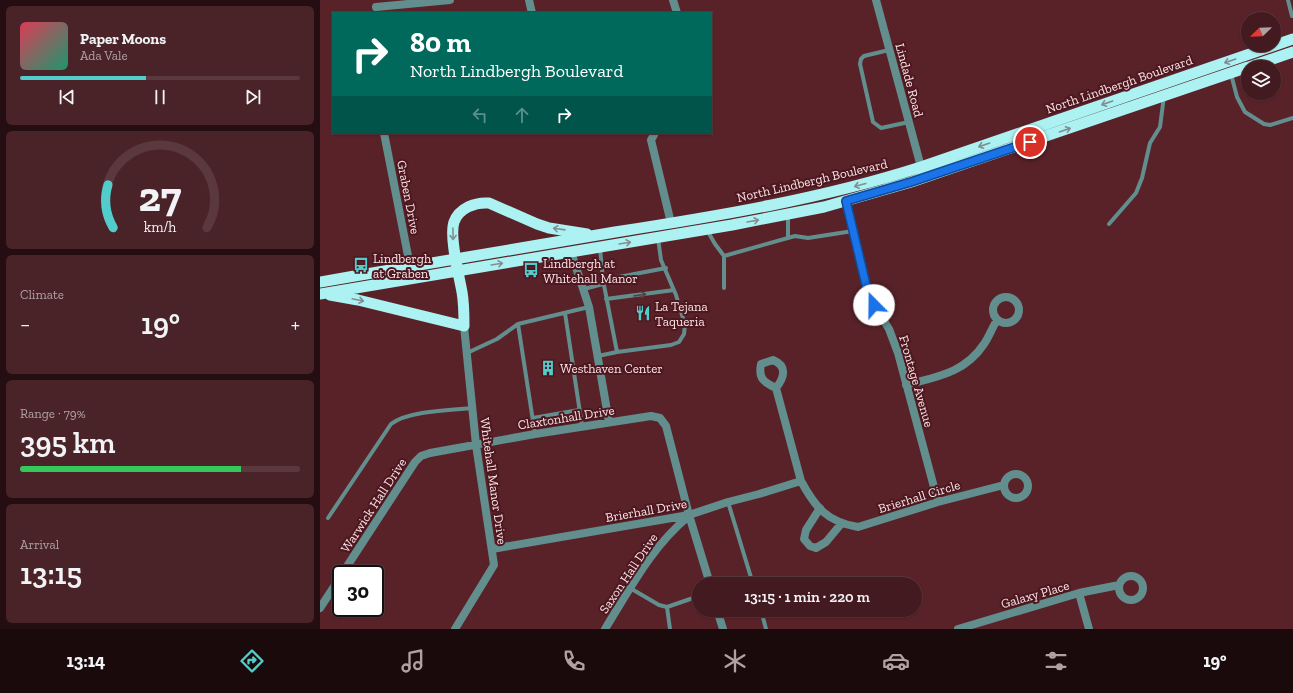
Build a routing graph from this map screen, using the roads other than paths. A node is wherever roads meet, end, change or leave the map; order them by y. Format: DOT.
graph roads {
  1 [pos="450,0"];
  2 [pos="529,0"];
  3 [pos="673,0"];
  4 [pos="876,0"];
  5 [pos="1288,0"];
  6 [pos="376,6"];
  7 [pos="532,12"];
  8 [pos="677,12"];
  9 [pos="1293,17"];
  10 [pos="1293,39"];
  11 [pos="890,50"];
  12 [pos="1293,52"];
  13 [pos="1269,60"];
  14 [pos="1241,69"];
  15 [pos="1231,73"];
  16 [pos="1164,96"];
  17 [pos="1293,118"];
  18 [pos="909,122"];
  19 [pos="384,134"];
  20 [pos="654,134"];
  21 [pos="921,167"];
  22 [pos="846,201"];
  23 [pos="788,214"];
  24 [pos="672,223"];
  25 [pos="1109,224"];
  26 [pos="707,229"];
  27 [pos="853,231"];
  28 [pos="598,235"];
  29 [pos="788,237"];
  30 [pos="658,238"];
  31 [pos="600,247"];
  32 [pos="571,252"];
  33 [pos="724,256"];
  34 [pos="456,258"];
  35 [pos="410,266"];
  36 [pos="666,268"];
  37 [pos="458,271"];
  38 [pos="320,282"];
  39 [pos="603,282"];
  40 [pos="724,288"];
  41 [pos="584,289"];
  42 [pos="674,290"];
  43 [pos="320,294"];
  44 [pos="606,299"];
  45 [pos="589,307"];
  46 [pos="565,313"];
  47 [pos="997,320"];
  48 [pos="518,324"];
  49 [pos="464,326"];
  50 [pos="617,352"];
  51 [pos="467,353"];
  52 [pos="597,356"];
  53 [pos="906,385"];
  54 [pos="776,388"];
  55 [pos="472,408"];
  56 [pos="579,410"];
  57 [pos="533,418"];
  58 [pos="609,422"];
  59 [pos="582,427"];
  60 [pos="535,434"];
  61 [pos="476,445"];
  62 [pos="801,481"];
  63 [pos="1004,485"];
  64 [pos="728,502"];
  65 [pos="938,502"];
  66 [pos="820,508"];
  67 [pos="689,515"];
  68 [pos="328,518"];
  69 [pos="841,524"];
  70 [pos="492,549"];
  71 [pos="348,565"];
  72 [pos="708,577"];
  73 [pos="751,577"];
  74 [pos="1119,585"];
  75 [pos="630,588"];
  76 [pos="332,590"];
  77 [pos="1080,593"];
  78 [pos="692,598"];
  79 [pos="667,607"];
  80 [pos="320,608"];
  81 [pos="719,617"];
  82 [pos="763,617"];
  83 [pos="455,629"];
  84 [pos="605,629"];
  85 [pos="670,629"];
  86 [pos="722,629"];
  87 [pos="766,629"];
  88 [pos="959,629"];
  89 [pos="1089,629"];
  1 -- 6 [label="street"];
  2 -- 7 [label="street"];
  3 -- 8 [label="street"];
  4 -- 11 [label="street, Lindade Road"];
  5 -- 9 [label="lane"];
  10 -- 21 [label="highway, North Lindbergh Boulevard, one-way"];
  11 -- 18 [label="street, Lindade Road"];
  11 -- 18 [label="lane"];
  12 -- 13 [label="highway, North Lindbergh Boulevard"];
  14 -- 15 [label="highway, North Lindbergh Boulevard"];
  15 -- 16 [label="highway, North Lindbergh Boulevard"];
  15 -- 17 [label="lane"];
  22 -- 16 [label="highway, North Lindbergh Boulevard, one-way"];
  16 -- 25 [label="lane"];
  18 -- 21 [label="street, Lindade Road"];
  19 -- 35 [label="street, Graben Drive"];
  20 -- 24 [label="street"];
  21 -- 24 [label="highway, North Lindbergh Boulevard, one-way"];
  22 -- 23 [label="highway, North Lindbergh Boulevard"];
  22 -- 27 [label="street, Frontage Avenue"];
  26 -- 23 [label="highway, North Lindbergh Boulevard, one-way"];
  23 -- 29 [label="lane"];
  24 -- 28 [label="highway, North Lindbergh Boulevard"];
  26 -- 30 [label="highway, North Lindbergh Boulevard"];
  26 -- 33 [label="lane"];
  27 -- 29 [label="lane"];
  27 -- 53 [label="street, Frontage Avenue"];
  28 -- 34 [label="highway, North Lindbergh Boulevard"];
  28 -- 34 [label="highway, one-way"];
  29 -- 33 [label="lane"];
  31 -- 30 [label="highway, North Lindbergh Boulevard, one-way"];
  30 -- 36 [label="lane"];
  31 -- 32 [label="highway, North Lindbergh Boulevard"];
  31 -- 39 [label="lane"];
  37 -- 32 [label="highway, North Lindbergh Boulevard, one-way"];
  32 -- 41 [label="street"];
  33 -- 40 [label="lane"];
  34 -- 35 [label="highway, North Lindbergh Boulevard"];
  34 -- 37 [label="highway"];
  35 -- 38 [label="highway, North Lindbergh Boulevard"];
  36 -- 39 [label="lane"];
  36 -- 42 [label="lane"];
  37 -- 43 [label="highway, North Lindbergh Boulevard"];
  37 -- 49 [label="highway"];
  39 -- 41 [label="lane"];
  39 -- 44 [label="lane"];
  41 -- 45 [label="street"];
  44 -- 42 [label="lane, one-way"];
  42 -- 50 [label="lane"];
  43 -- 49 [label="highway, one-way"];
  44 -- 50 [label="lane"];
  45 -- 46 [label="lane"];
  45 -- 52 [label="street"];
  46 -- 48 [label="lane"];
  46 -- 56 [label="lane"];
  47 -- 53 [label="street"];
  48 -- 51 [label="lane"];
  48 -- 57 [label="lane"];
  49 -- 51 [label="street, Whitehall Manor Drive"];
  50 -- 52 [label="lane"];
  51 -- 55 [label="street, Whitehall Manor Drive"];
  52 -- 58 [label="street"];
  53 -- 65 [label="street, Frontage Avenue"];
  54 -- 62 [label="street, Brierhall Circle"];
  55 -- 61 [label="street, Whitehall Manor Drive"];
  55 -- 68 [label="lane"];
  56 -- 57 [label="lane"];
  56 -- 59 [label="lane"];
  57 -- 60 [label="lane"];
  58 -- 59 [label="street, Claxtonhall Drive"];
  58 -- 67 [label="street, Claxtonhall Drive"];
  59 -- 60 [label="street, Claxtonhall Drive"];
  60 -- 61 [label="street, Claxtonhall Drive"];
  61 -- 70 [label="street, Whitehall Manor Drive"];
  61 -- 71 [label="street, Warwick Hall Drive"];
  62 -- 64 [label="street, Brierhall Drive"];
  62 -- 66 [label="street, Brierhall Circle"];
  63 -- 65 [label="street, Brierhall Circle"];
  64 -- 67 [label="street, Brierhall Drive"];
  64 -- 73 [label="lane"];
  65 -- 69 [label="street, Brierhall Circle"];
  66 -- 69 [label="street, Brierhall Circle"];
  66 -- 69 [label="street"];
  67 -- 70 [label="street, Brierhall Drive"];
  67 -- 72 [label="street"];
  67 -- 75 [label="street, Saxon Hall Drive"];
  70 -- 83 [label="street, Whitehall Manor Drive"];
  74 -- 77 [label="street, Galaxy Place"];
  75 -- 79 [label="lane"];
  75 -- 84 [label="street, Saxon Hall Drive"];
  76 -- 80 [label="street, Warwick Hall Drive"];
  77 -- 88 [label="street, Galaxy Place"];
  77 -- 89 [label="street"];
  78 -- 79 [label="lane"];
  79 -- 85 [label="lane"];
  81 -- 86 [label="street"];
  82 -- 87 [label="lane"];
}
